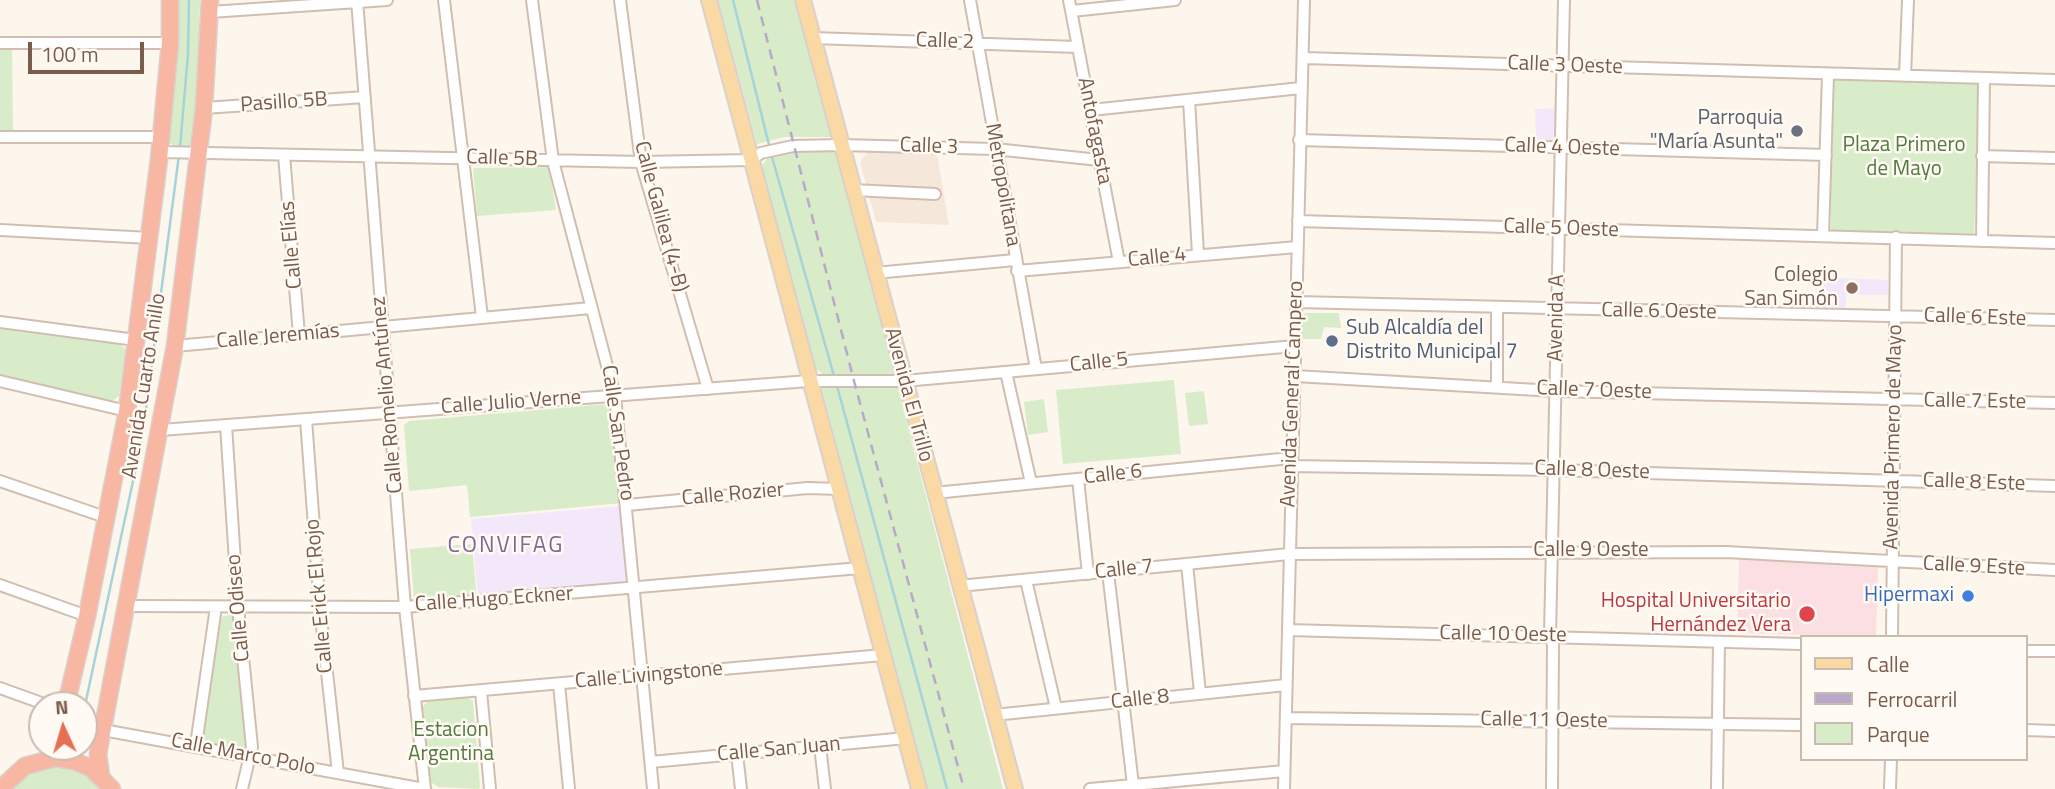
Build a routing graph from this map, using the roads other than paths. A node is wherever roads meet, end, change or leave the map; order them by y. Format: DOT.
graph roads {
  1 [pos="170,0"];
  2 [pos="387,0"];
  3 [pos="444,0"];
  4 [pos="532,0"];
  5 [pos="620,0"];
  6 [pos="709,0"];
  7 [pos="803,0"];
  8 [pos="971,0"];
  9 [pos="1175,0"];
  10 [pos="1304,0"];
  11 [pos="1564,0"];
  12 [pos="1908,0"];
  13 [pos="358,1"];
  14 [pos="210,6"];
  15 [pos="1070,6"];
  16 [pos="813,38"];
  17 [pos="0,43"];
  18 [pos="170,43"];
  19 [pos="978,43"];
  20 [pos="1077,47"];
  21 [pos="1303,58"];
  22 [pos="1563,66"];
  23 [pos="1828,74"];
  24 [pos="1905,76"];
  25 [pos="1983,78"];
  26 [pos="2055,80"];
  27 [pos="1301,88"];
  28 [pos="365,97"];
  29 [pos="1189,100"];
  30 [pos="204,108"];
  31 [pos="1091,110"];
  32 [pos="0,137"];
  33 [pos="1299,140"];
  34 [pos="841,145"];
  35 [pos="1561,148"];
  36 [pos="995,149"];
  37 [pos="176,150"];
  38 [pos="284,155"];
  39 [pos="1826,155"];
  40 [pos="370,156"];
  41 [pos="1982,156"];
  42 [pos="463,158"];
  43 [pos="2055,158"];
  44 [pos="751,160"];
  45 [pos="1099,160"];
  46 [pos="552,161"];
  47 [pos="641,162"];
  48 [pos="853,190"];
  49 [pos="934,194"];
  50 [pos="1298,221"];
  51 [pos="1559,229"];
  52 [pos="0,230"];
  53 [pos="1824,236"];
  54 [pos="1896,237"];
  55 [pos="150,238"];
  56 [pos="1982,241"];
  57 [pos="2055,243"];
  58 [pos="1297,247"];
  59 [pos="1198,254"];
  60 [pos="1119,262"];
  61 [pos="1016,266"];
  62 [pos="876,273"];
  63 [pos="1297,302"];
  64 [pos="591,308"];
  65 [pos="1497,308"];
  66 [pos="1557,310"];
  67 [pos="1895,316"];
  68 [pos="482,317"];
  69 [pos="2055,320"];
  70 [pos="0,321"];
  71 [pos="383,328"];
  72 [pos="299,335"];
  73 [pos="136,340"];
  74 [pos="175,346"];
  75 [pos="1295,346"];
  76 [pos="1036,369"];
  77 [pos="1006,372"];
  78 [pos="1294,376"];
  79 [pos="812,381"];
  80 [pos="904,381"];
  81 [pos="0,382"];
  82 [pos="1497,387"];
  83 [pos="709,389"];
  84 [pos="1555,391"];
  85 [pos="615,396"];
  86 [pos="1894,400"];
  87 [pos="2055,403"];
  88 [pos="127,411"];
  89 [pos="390,412"];
  90 [pos="306,419"];
  91 [pos="226,425"];
  92 [pos="161,430"];
  93 [pos="1291,462"];
  94 [pos="1553,470"];
  95 [pos="1078,478"];
  96 [pos="0,481"];
  97 [pos="1894,481"];
  98 [pos="1031,483"];
  99 [pos="2055,486"];
  100 [pos="839,489"];
  101 [pos="934,494"];
  102 [pos="627,505"];
  103 [pos="107,518"];
  104 [pos="1552,551"];
  105 [pos="1289,554"];
  106 [pos="1892,563"];
  107 [pos="1187,564"];
  108 [pos="860,568"];
  109 [pos="2055,570"];
  110 [pos="1108,572"];
  111 [pos="1088,574"];
  112 [pos="1026,580"];
  113 [pos="0,585"];
  114 [pos="959,586"];
  115 [pos="634,589"];
  116 [pos="127,606"];
  117 [pos="216,607"];
  118 [pos="238,607"];
  119 [pos="405,607"];
  120 [pos="320,608"];
  121 [pos="87,615"];
  122 [pos="1288,630"];
  123 [pos="1550,635"];
  124 [pos="1892,635"];
  125 [pos="1719,642"];
  126 [pos="1800,644"];
  127 [pos="2027,651"];
  128 [pos="2055,651"];
  129 [pos="883,655"];
  130 [pos="642,677"];
  131 [pos="559,684"];
  132 [pos="1286,685"];
  133 [pos="0,688"];
  134 [pos="69,691"];
  135 [pos="481,691"];
  136 [pos="1200,693"];
  137 [pos="414,696"];
  138 [pos="28,698"];
  139 [pos="1123,701"];
  140 [pos="1056,708"];
  141 [pos="994,715"];
  142 [pos="1286,718"];
  143 [pos="1554,721"];
  144 [pos="1718,723"];
  145 [pos="1800,725"];
  146 [pos="103,730"];
  147 [pos="2027,730"];
  148 [pos="2055,731"];
  149 [pos="906,738"];
  150 [pos="196,745"];
  151 [pos="820,746"];
  152 [pos="737,754"];
  153 [pos="250,756"];
  154 [pos="28,761"];
  155 [pos="651,761"];
  156 [pos="1891,761"];
  157 [pos="22,767"];
  158 [pos="1284,771"];
  159 [pos="338,773"];
  160 [pos="0,776"];
  161 [pos="101,776"];
  162 [pos="1133,785"];
  163 [pos="1182,785"];
  164 [pos="0,789"];
  165 [pos="112,789"];
  166 [pos="242,789"];
  167 [pos="424,789"];
  168 [pos="490,789"];
  169 [pos="569,789"];
  170 [pos="653,789"];
  171 [pos="741,789"];
  172 [pos="825,789"];
  173 [pos="919,789"];
  174 [pos="1015,789"];
  175 [pos="1090,789"];
  176 [pos="1096,789"];
  177 [pos="1284,789"];
  178 [pos="1552,789"];
  179 [pos="1717,789"];
  180 [pos="1890,789"];
  1 -- 18 [label="highway, Avenida Cuarto Anillo"];
  2 -- 13 [label="street"];
  3 -- 42 [label="street"];
  4 -- 46 [label="street, Calle San Pedro"];
  5 -- 47 [label="street, Calle Galilea (4-B)"];
  6 -- 44 [label="main road"];
  7 -- 16 [label="main road, Avenida El Trillo"];
  8 -- 19 [label="street, Metropolitana"];
  9 -- 15 [label="street"];
  10 -- 21 [label="street, Avenida General Campero"];
  11 -- 22 [label="street, Avenida A"];
  12 -- 24 [label="street"];
  13 -- 14 [label="street"];
  13 -- 28 [label="street, Calle Romelio Antúnez"];
  14 -- 30 [label="highway, Avenida Cuarto Anillo"];
  15 -- 20 [label="street, Antofagasta"];
  16 -- 19 [label="street, Calle 2"];
  16 -- 34 [label="main road, Avenida El Trillo"];
  17 -- 18 [label="street"];
  18 -- 37 [label="highway, Avenida Cuarto Anillo"];
  19 -- 20 [label="street, Calle 2"];
  19 -- 36 [label="street, Metropolitana"];
  20 -- 31 [label="street, Antofagasta"];
  21 -- 22 [label="street, Calle 3 Oeste"];
  21 -- 27 [label="street, Avenida General Campero"];
  22 -- 23 [label="street, Calle 3 Oeste"];
  22 -- 35 [label="street, Avenida A"];
  23 -- 24 [label="street"];
  23 -- 39 [label="street"];
  24 -- 25 [label="street"];
  25 -- 26 [label="street"];
  25 -- 41 [label="street"];
  27 -- 29 [label="street"];
  27 -- 33 [label="street, Avenida General Campero"];
  28 -- 30 [label="street, Pasillo 5B"];
  28 -- 40 [label="street, Calle Romelio Antúnez"];
  29 -- 31 [label="street"];
  29 -- 59 [label="street"];
  30 -- 37 [label="highway, Avenida Cuarto Anillo"];
  31 -- 45 [label="street, Antofagasta"];
  32 -- 37 [label="street, Calle 5B"];
  33 -- 35 [label="street, Calle 4 Oeste"];
  33 -- 50 [label="street, Avenida General Campero"];
  34 -- 36 [label="street, Calle 3"];
  34 -- 44 [label="street, Calle 5B"];
  34 -- 48 [label="main road, Avenida El Trillo"];
  35 -- 39 [label="street, Calle 4 Oeste"];
  35 -- 51 [label="street, Avenida A"];
  36 -- 45 [label="street, Calle 3"];
  36 -- 61 [label="street, Metropolitana"];
  37 -- 38 [label="street, Calle 5B"];
  37 -- 55 [label="highway, Avenida Cuarto Anillo"];
  37 -- 74 [label="highway, Avenida Cuarto Anillo"];
  38 -- 40 [label="street, Calle 5B"];
  38 -- 72 [label="street, Calle Elías"];
  39 -- 53 [label="street"];
  40 -- 42 [label="street, Calle 5B"];
  40 -- 71 [label="street, Calle Romelio Antúnez"];
  41 -- 43 [label="street"];
  41 -- 56 [label="street"];
  42 -- 46 [label="street, Calle 5B"];
  42 -- 68 [label="street"];
  44 -- 47 [label="street, Calle 5B"];
  44 -- 79 [label="main road"];
  45 -- 60 [label="street, Antofagasta"];
  46 -- 47 [label="street, Calle 5B"];
  46 -- 64 [label="street, Calle San Pedro"];
  47 -- 83 [label="street, Calle Galilea (4-B)"];
  48 -- 49 [label="street"];
  48 -- 62 [label="main road, Avenida El Trillo"];
  50 -- 51 [label="street, Calle 5 Oeste"];
  50 -- 58 [label="street, Avenida General Campero"];
  51 -- 53 [label="street, Calle 5 Oeste"];
  51 -- 66 [label="street, Avenida A"];
  52 -- 55 [label="street"];
  53 -- 54 [label="street"];
  54 -- 56 [label="street"];
  54 -- 67 [label="street, Avenida Primero de Mayo"];
  55 -- 73 [label="highway, Avenida Cuarto Anillo"];
  56 -- 57 [label="street"];
  58 -- 59 [label="street, Calle 4"];
  58 -- 63 [label="street, Avenida General Campero"];
  59 -- 60 [label="street, Calle 4"];
  60 -- 61 [label="street, Calle 4"];
  61 -- 62 [label="street, Calle 4"];
  61 -- 76 [label="street, Metropolitana"];
  62 -- 80 [label="main road, Avenida El Trillo"];
  63 -- 65 [label="street, Calle 6 Oeste"];
  63 -- 75 [label="street, Avenida General Campero"];
  64 -- 68 [label="street, Calle Jeremías"];
  64 -- 85 [label="street, Calle San Pedro"];
  65 -- 66 [label="street, Calle 6 Oeste"];
  65 -- 82 [label="street"];
  66 -- 67 [label="street, Calle 6 Oeste"];
  66 -- 84 [label="street, Avenida A"];
  67 -- 69 [label="street, Calle 6 Este"];
  67 -- 86 [label="street, Avenida Primero de Mayo"];
  68 -- 71 [label="street, Calle Jeremías"];
  70 -- 73 [label="street"];
  71 -- 72 [label="street, Calle Jeremías"];
  71 -- 89 [label="street, Calle Romelio Antúnez"];
  72 -- 74 [label="street, Calle Jeremías"];
  73 -- 88 [label="highway, Avenida Cuarto Anillo"];
  74 -- 92 [label="highway, Avenida Cuarto Anillo"];
  75 -- 76 [label="street, Calle 5"];
  75 -- 78 [label="street, Avenida General Campero"];
  76 -- 77 [label="street, Calle 5"];
  77 -- 80 [label="street, Calle 5"];
  77 -- 98 [label="street"];
  78 -- 82 [label="street, Calle 7 Oeste"];
  78 -- 93 [label="street, Avenida General Campero"];
  79 -- 80 [label="street, Calle Julio Verne"];
  79 -- 83 [label="street, Calle Julio Verne"];
  79 -- 100 [label="main road"];
  80 -- 101 [label="main road, Avenida El Trillo"];
  81 -- 88 [label="street"];
  82 -- 84 [label="street, Calle 7 Oeste"];
  83 -- 85 [label="street, Calle Julio Verne"];
  84 -- 86 [label="street, Calle 7 Oeste"];
  84 -- 94 [label="street, Avenida A"];
  85 -- 89 [label="street, Calle Julio Verne"];
  85 -- 102 [label="street, Calle San Pedro"];
  86 -- 87 [label="street, Calle 7 Este"];
  86 -- 97 [label="street, Avenida Primero de Mayo"];
  88 -- 103 [label="highway, Avenida Cuarto Anillo"];
  89 -- 90 [label="street, Calle Julio Verne"];
  89 -- 119 [label="street, Calle Romelio Antúnez"];
  90 -- 91 [label="street, Calle Julio Verne"];
  90 -- 120 [label="street, Calle Erick El Rojo"];
  91 -- 92 [label="street, Calle Julio Verne"];
  91 -- 118 [label="street, Calle Odiseo"];
  92 -- 116 [label="highway, Avenida Cuarto Anillo"];
  93 -- 94 [label="street, Calle 8 Oeste"];
  93 -- 95 [label="street, Calle 6"];
  93 -- 105 [label="street, Avenida General Campero"];
  94 -- 97 [label="street, Calle 8 Oeste"];
  94 -- 104 [label="street, Avenida A"];
  95 -- 98 [label="street, Calle 6"];
  95 -- 111 [label="street"];
  96 -- 103 [label="street"];
  97 -- 99 [label="street, Calle 8 Este"];
  97 -- 106 [label="street, Avenida Primero de Mayo"];
  98 -- 101 [label="street, Calle 6"];
  100 -- 102 [label="street, Calle Rozier"];
  100 -- 108 [label="main road"];
  101 -- 114 [label="main road, Avenida El Trillo"];
  102 -- 115 [label="street, Calle San Pedro"];
  103 -- 121 [label="highway, Avenida Cuarto Anillo"];
  104 -- 105 [label="street, Calle 9 Oeste"];
  104 -- 106 [label="street, Calle 9 Oeste"];
  104 -- 123 [label="street, Avenida A"];
  105 -- 107 [label="street, Calle 7"];
  105 -- 122 [label="street, Avenida General Campero"];
  106 -- 109 [label="street, Calle 9 Este"];
  106 -- 124 [label="street, Avenida Primero de Mayo"];
  107 -- 110 [label="street, Calle 7"];
  107 -- 136 [label="street"];
  108 -- 115 [label="street, Calle Hugo Eckner"];
  108 -- 129 [label="main road"];
  110 -- 111 [label="street, Calle 7"];
  110 -- 139 [label="street"];
  111 -- 112 [label="street, Calle 7"];
  112 -- 114 [label="street, Calle 7"];
  112 -- 140 [label="street"];
  113 -- 121 [label="street"];
  114 -- 141 [label="main road, Avenida El Trillo"];
  115 -- 119 [label="street, Calle Hugo Eckner"];
  115 -- 130 [label="street, Calle San Pedro"];
  116 -- 117 [label="street, Calle Hugo Eckner"];
  116 -- 146 [label="highway, Avenida Cuarto Anillo"];
  117 -- 118 [label="street, Calle Hugo Eckner"];
  117 -- 150 [label="street"];
  118 -- 120 [label="street, Calle Hugo Eckner"];
  118 -- 153 [label="street, Calle Odiseo"];
  119 -- 120 [label="street, Calle Hugo Eckner"];
  119 -- 137 [label="street, Calle Romelio Antúnez"];
  120 -- 159 [label="street, Calle Erick El Rojo"];
  121 -- 134 [label="highway, Avenida Cuarto Anillo"];
  122 -- 123 [label="street, Calle 10 Oeste"];
  122 -- 132 [label="street, Avenida General Campero"];
  123 -- 125 [label="street, Calle 10 Oeste"];
  123 -- 143 [label="street, Avenida A"];
  125 -- 126 [label="street, Calle 10 Oeste"];
  125 -- 144 [label="street"];
  127 -- 128 [label="street"];
  129 -- 130 [label="street, Calle Livingstone"];
  129 -- 149 [label="main road"];
  130 -- 131 [label="street, Calle Livingstone"];
  130 -- 155 [label="street, Calle San Pedro"];
  131 -- 135 [label="street, Calle Livingstone"];
  131 -- 169 [label="street"];
  132 -- 136 [label="street, Calle 8"];
  132 -- 142 [label="street, Avenida General Campero"];
  133 -- 138 [label="street"];
  135 -- 137 [label="street, Calle Livingstone"];
  135 -- 168 [label="street"];
  136 -- 139 [label="street, Calle 8"];
  137 -- 167 [label="street, Calle Romelio Antúnez"];
  139 -- 140 [label="street, Calle 8"];
  139 -- 162 [label="street"];
  140 -- 141 [label="street, Calle 8"];
  141 -- 174 [label="main road, Avenida El Trillo"];
  142 -- 143 [label="street, Calle 11 Oeste"];
  142 -- 158 [label="street, Avenida General Campero"];
  143 -- 144 [label="street, Calle 11 Oeste"];
  143 -- 178 [label="street, Avenida A"];
  144 -- 145 [label="street, Calle 11 Oeste"];
  144 -- 179 [label="street"];
  146 -- 150 [label="street, Calle Marco Polo"];
  146 -- 161 [label="highway, Avenida Cuarto Anillo"];
  147 -- 148 [label="street"];
  149 -- 151 [label="street, Calle San Juan"];
  149 -- 173 [label="main road"];
  150 -- 153 [label="street, Calle Marco Polo"];
  151 -- 152 [label="street, Calle San Juan"];
  151 -- 172 [label="street"];
  152 -- 155 [label="street, Calle San Juan"];
  152 -- 171 [label="street"];
  153 -- 159 [label="street, Calle Marco Polo"];
  153 -- 166 [label="street, Calle Odiseo"];
  154 -- 157 [label="highway"];
  155 -- 170 [label="street, Calle San Pedro"];
  156 -- 180 [label="street"];
  157 -- 160 [label="main road"];
  157 -- 161 [label="highway"];
  157 -- 164 [label="highway"];
  158 -- 163 [label="street"];
  158 -- 177 [label="street, Avenida General Campero"];
  159 -- 167 [label="street, Calle Marco Polo"];
  161 -- 165 [label="highway"];
  162 -- 163 [label="street"];
  162 -- 176 [label="street"];
  175 -- 176 [label="street"];
}
